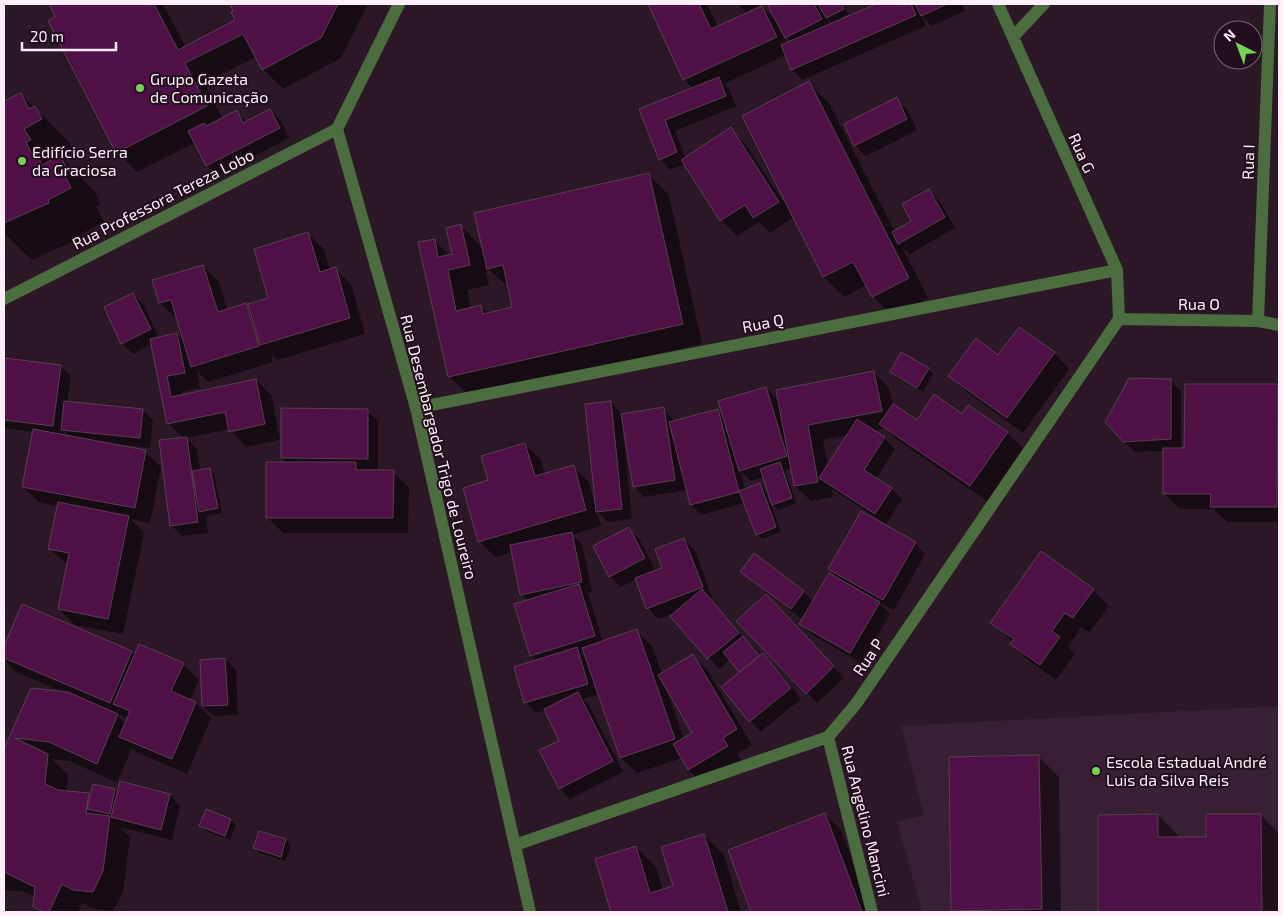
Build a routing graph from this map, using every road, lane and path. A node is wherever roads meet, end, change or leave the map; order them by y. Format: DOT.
graph roads {
  1 [pos="400,4"];
  2 [pos="998,4"];
  3 [pos="1044,4"];
  4 [pos="1270,4"];
  5 [pos="1013,37"];
  6 [pos="337,129"];
  7 [pos="1117,270"];
  8 [pos="4,298"];
  9 [pos="1119,319"];
  10 [pos="1258,321"];
  11 [pos="1279,325"];
  12 [pos="416,408"];
  13 [pos="828,737"];
  14 [pos="515,845"];
  15 [pos="530,912"];
  16 [pos="872,912"];
  1 -- 6 [label="street"];
  2 -- 5 [label="street, Rua G"];
  3 -- 5 [label="street"];
  4 -- 10 [label="street, Rua I"];
  5 -- 7 [label="street, Rua G"];
  6 -- 8 [label="street, Rua Professora Tereza Lobo"];
  6 -- 12 [label="street, Rua Desembargador Trigo de Loureiro"];
  7 -- 9 [label="street, Rua G"];
  7 -- 12 [label="street, Rua Q"];
  9 -- 10 [label="street, Rua O"];
  9 -- 13 [label="street, Rua P"];
  10 -- 11 [label="street, Rua O"];
  12 -- 14 [label="street, Rua Desembargador Trigo de Loureiro"];
  13 -- 14 [label="street"];
  13 -- 16 [label="street, Rua Angelino Mancini"];
  14 -- 15 [label="street, Rua Desembargador Trigo de Loureiro"];
}
